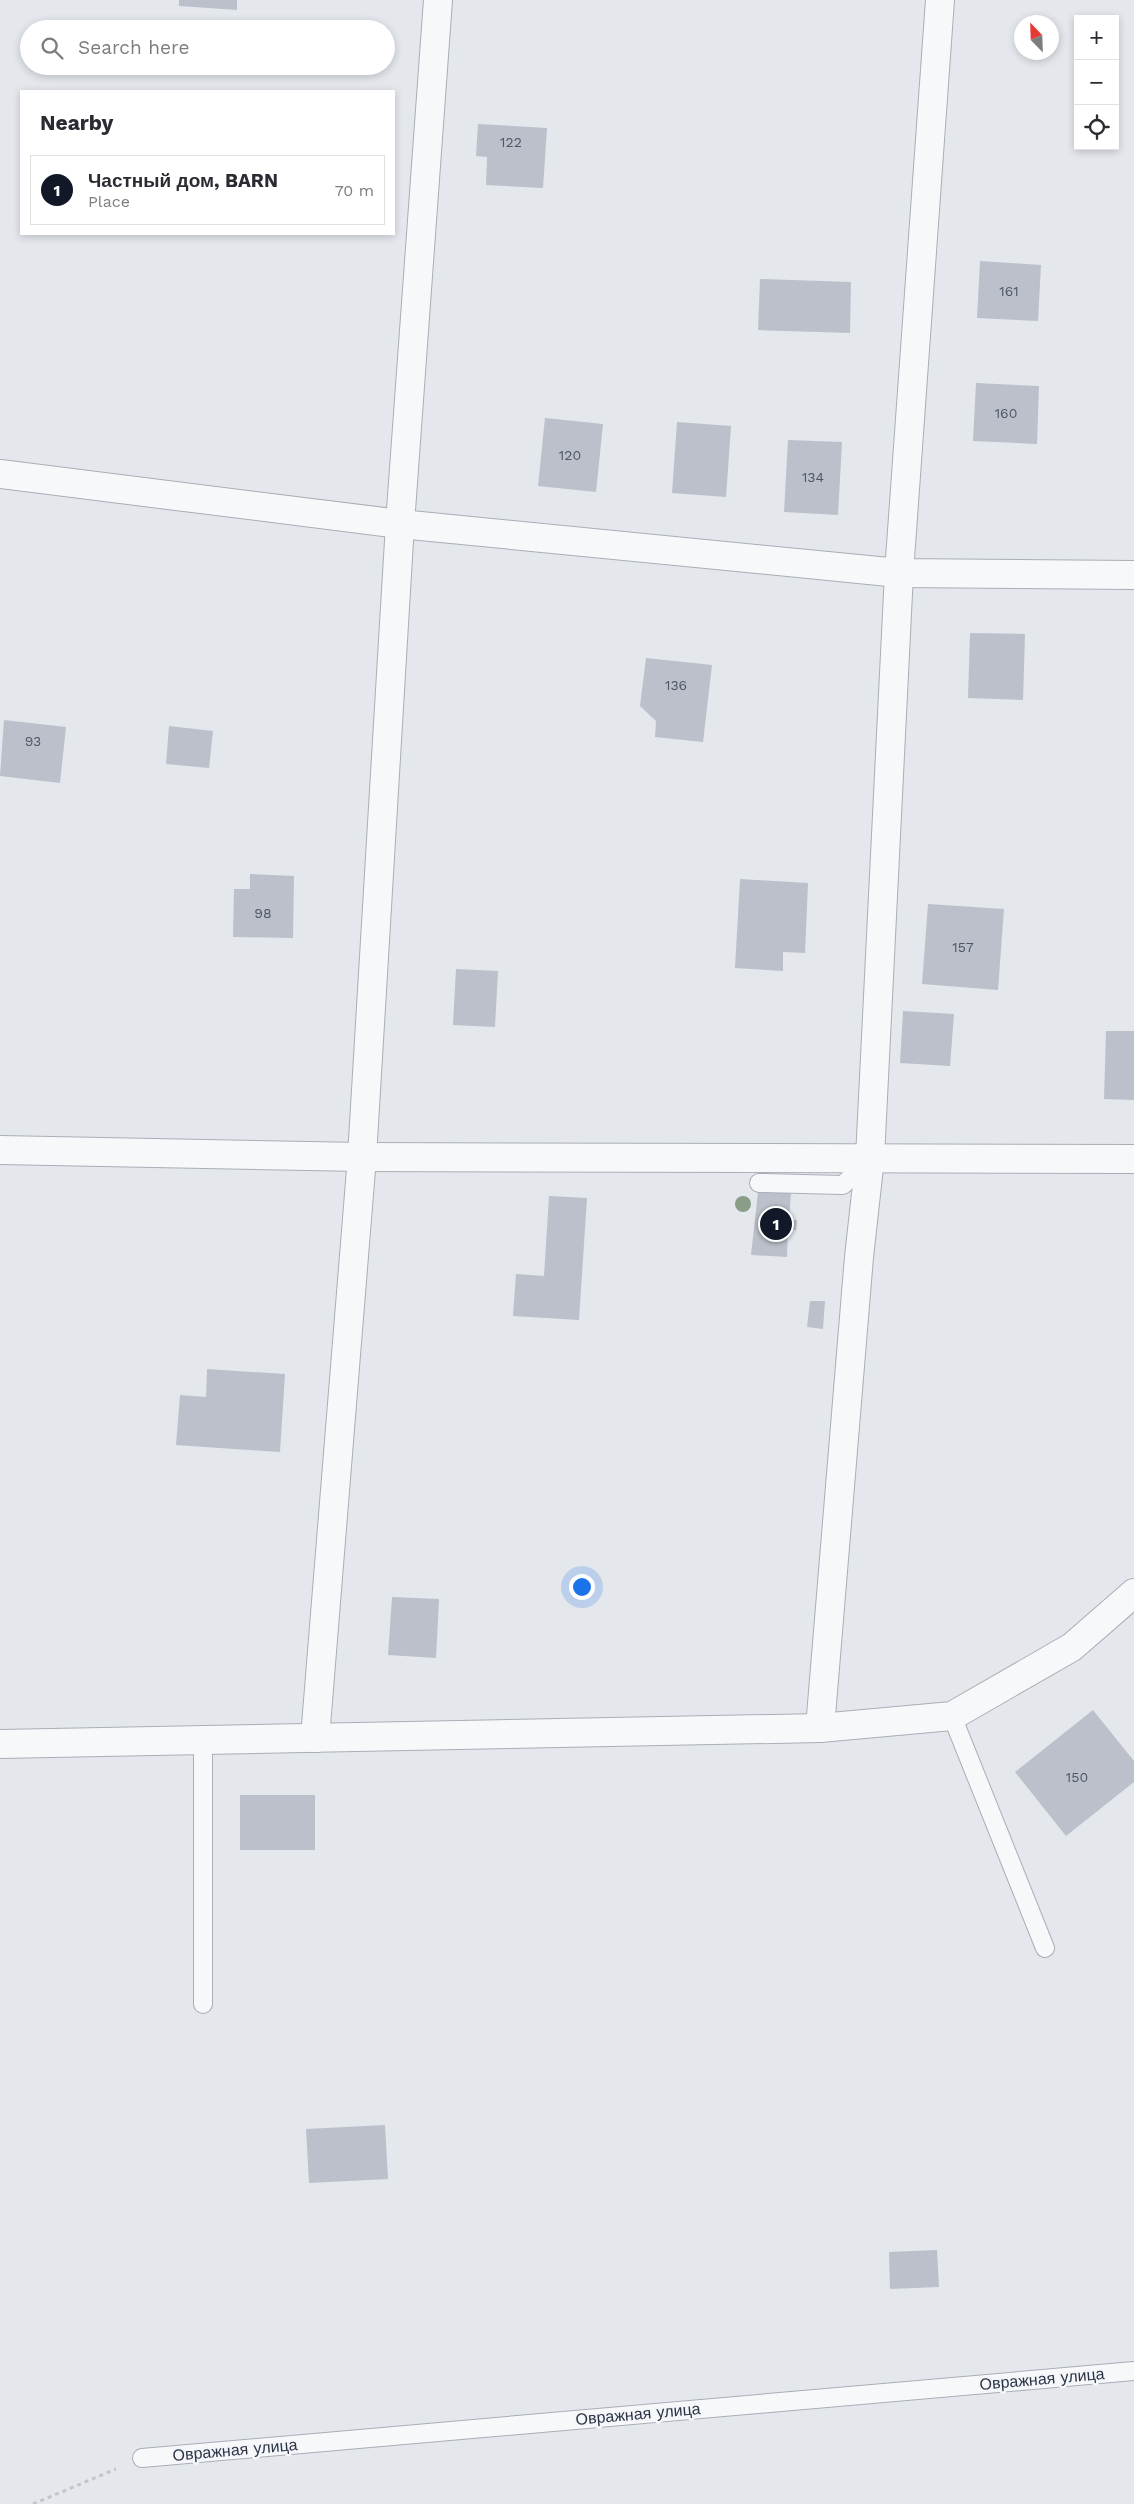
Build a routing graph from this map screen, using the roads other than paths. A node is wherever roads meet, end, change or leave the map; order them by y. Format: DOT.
graph roads {
  1 [pos="438,0"];
  2 [pos="940,0"];
  3 [pos="0,474"];
  4 [pos="400,524"];
  5 [pos="899,572"];
  6 [pos="1134,575"];
  7 [pos="0,1150"];
  8 [pos="362,1158"];
  9 [pos="870,1158"];
  10 [pos="1134,1159"];
  11 [pos="759,1183"];
  12 [pos="1134,1593"];
  13 [pos="952,1716"];
  14 [pos="820,1728"];
  15 [pos="315,1738"];
  16 [pos="203,1740"];
  17 [pos="0,1744"];
  18 [pos="1045,1948"];
  19 [pos="203,2004"];
  20 [pos="1134,2370"];
  21 [pos="142,2458"];
  1 -- 4 [label="street"];
  2 -- 5 [label="street"];
  3 -- 4 [label="street"];
  4 -- 5 [label="street"];
  4 -- 8 [label="street"];
  5 -- 6 [label="street"];
  5 -- 9 [label="street"];
  7 -- 8 [label="street"];
  8 -- 9 [label="street"];
  8 -- 15 [label="street"];
  9 -- 10 [label="street"];
  9 -- 11 [label="lane"];
  9 -- 14 [label="street"];
  12 -- 13 [label="street"];
  13 -- 14 [label="street"];
  13 -- 18 [label="lane"];
  14 -- 15 [label="street"];
  15 -- 16 [label="street"];
  16 -- 17 [label="street"];
  16 -- 19 [label="lane"];
  20 -- 21 [label="lane, Овражная улица"];
}
